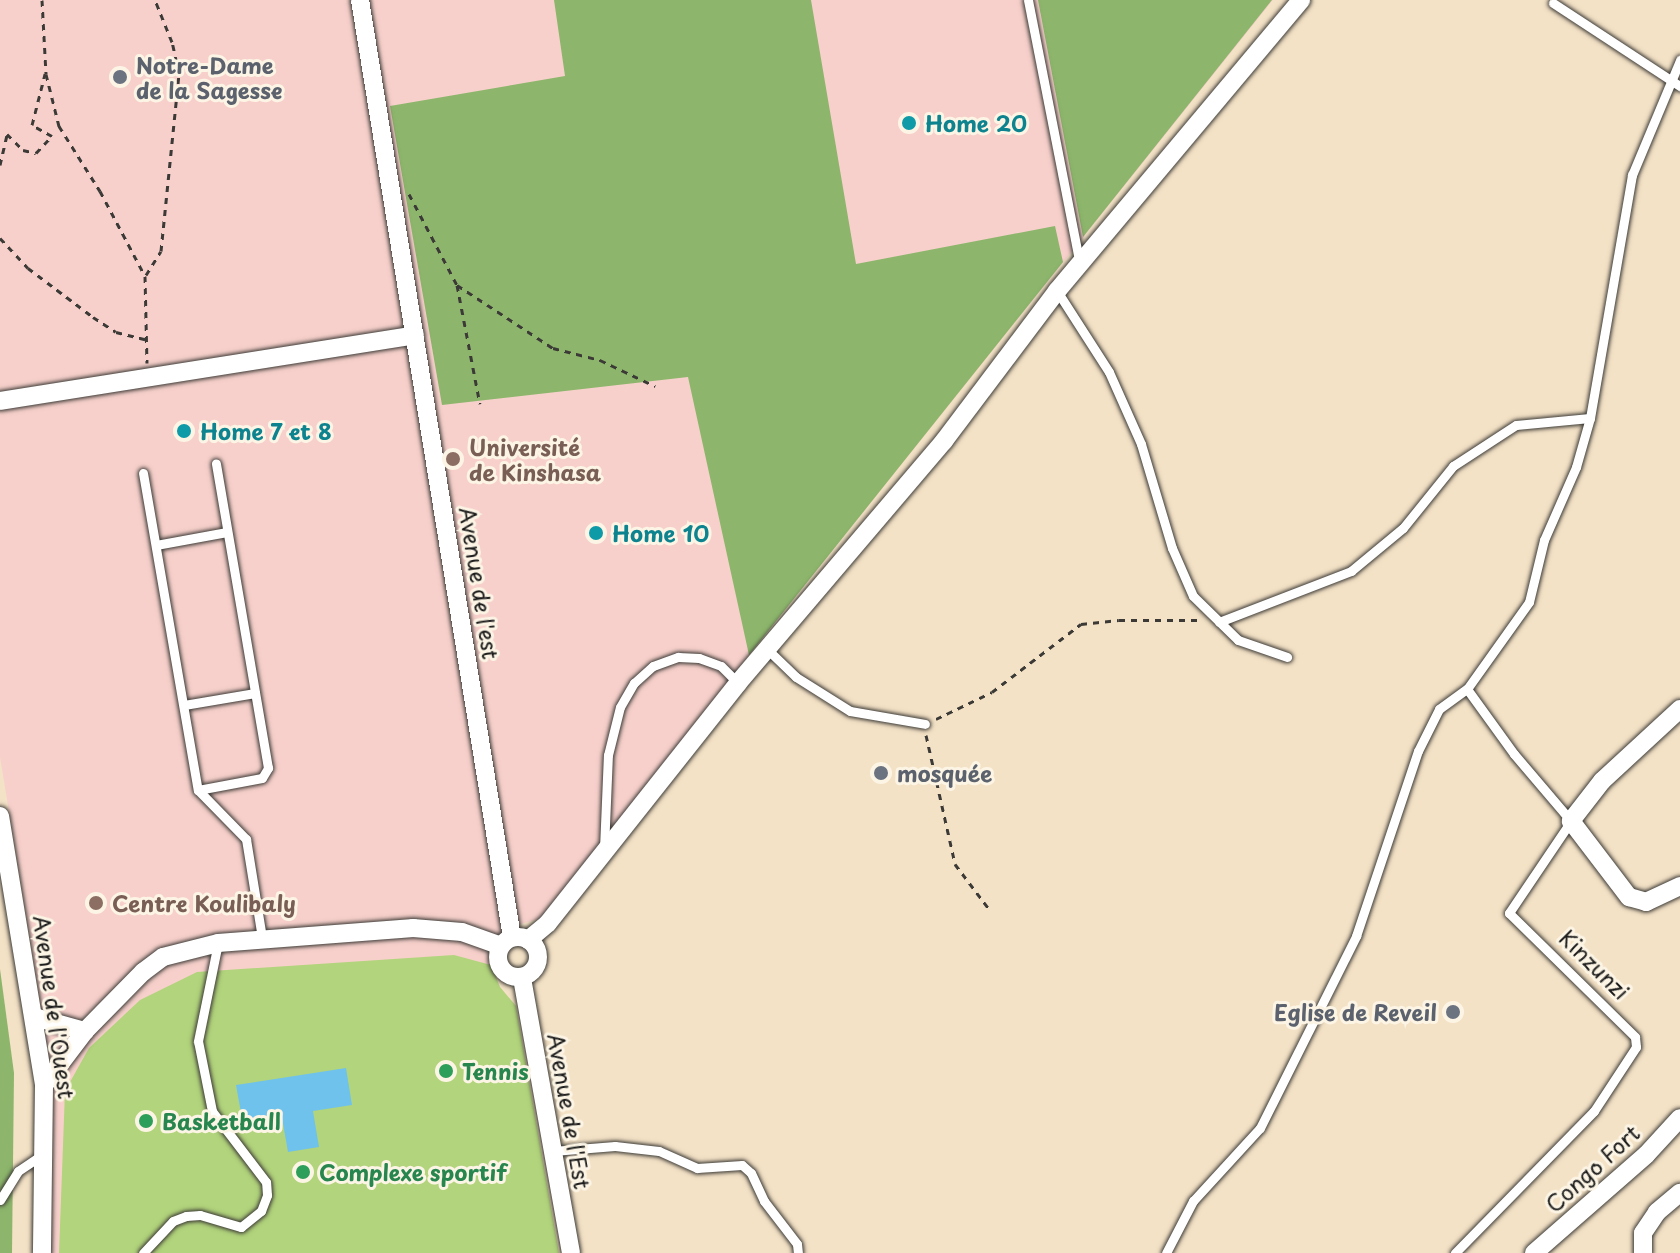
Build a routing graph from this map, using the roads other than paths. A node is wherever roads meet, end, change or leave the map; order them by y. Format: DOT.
graph roads {
  1 [pos="360,0"];
  2 [pos="1028,0"];
  3 [pos="1301,0"];
  4 [pos="1553,3"];
  5 [pos="1680,60"];
  6 [pos="1677,84"];
  7 [pos="1080,264"];
  8 [pos="1057,291"];
  9 [pos="415,335"];
  10 [pos="0,401"];
  11 [pos="1590,418"];
  12 [pos="216,463"];
  13 [pos="143,473"];
  14 [pos="227,532"];
  15 [pos="156,545"];
  16 [pos="1219,622"];
  17 [pos="767,649"];
  18 [pos="1287,657"];
  19 [pos="738,683"];
  20 [pos="1467,689"];
  21 [pos="255,693"];
  22 [pos="184,705"];
  23 [pos="1680,709"];
  24 [pos="925,724"];
  25 [pos="198,790"];
  26 [pos="0,816"];
  27 [pos="1571,821"];
  28 [pos="604,852"];
  29 [pos="1680,886"];
  30 [pos="262,938"];
  31 [pos="514,941"];
  32 [pos="218,943"];
  33 [pos="522,978"];
  34 [pos="34,1017"];
  35 [pos="85,1031"];
  36 [pos="44,1085"];
  37 [pos="1680,1118"];
  38 [pos="553,1151"];
  39 [pos="45,1153"];
  40 [pos="1680,1193"];
  41 [pos="0,1200"];
  42 [pos="1172,1251"];
  43 [pos="42,1253"];
  44 [pos="143,1253"];
  45 [pos="571,1253"];
  46 [pos="798,1253"];
  47 [pos="1455,1253"];
  48 [pos="1534,1253"];
  49 [pos="1643,1253"];
  1 -- 9 [label="street, Avenue de l'est"];
  2 -- 7 [label="lane"];
  3 -- 7 [label="street"];
  4 -- 6 [label="lane"];
  5 -- 6 [label="lane"];
  6 -- 11 [label="lane"];
  7 -- 8 [label="street"];
  8 -- 16 [label="lane"];
  8 -- 17 [label="street"];
  9 -- 10 [label="street"];
  9 -- 31 [label="street, Avenue de l'est"];
  11 -- 16 [label="lane"];
  11 -- 20 [label="lane"];
  12 -- 14 [label="lane"];
  13 -- 15 [label="lane"];
  14 -- 15 [label="lane"];
  14 -- 21 [label="lane"];
  15 -- 22 [label="lane"];
  16 -- 18 [label="lane"];
  17 -- 19 [label="street"];
  17 -- 24 [label="lane"];
  19 -- 28 [label="street"];
  19 -- 28 [label="lane"];
  20 -- 27 [label="lane"];
  20 -- 42 [label="lane"];
  21 -- 22 [label="lane"];
  21 -- 25 [label="lane"];
  22 -- 25 [label="lane"];
  23 -- 27 [label="street, Kinzunzi"];
  25 -- 30 [label="lane"];
  26 -- 34 [label="street, Avenue de l'Ouest"];
  27 -- 29 [label="street"];
  27 -- 47 [label="lane, Kinzunzi"];
  28 -- 31 [label="street"];
  30 -- 31 [label="street"];
  30 -- 32 [label="street"];
  31 -- 33 [label="street"];
  31 -- 33 [label="street"];
  32 -- 35 [label="street"];
  32 -- 44 [label="lane"];
  33 -- 38 [label="street, Avenue de l'Est"];
  34 -- 35 [label="street"];
  34 -- 36 [label="street, Avenue de l'Ouest"];
  35 -- 36 [label="street"];
  36 -- 39 [label="street, Avenue de l'Ouest"];
  37 -- 48 [label="street, Congo Fort"];
  38 -- 45 [label="street, Avenue de l'Est"];
  38 -- 46 [label="lane"];
  39 -- 41 [label="lane"];
  39 -- 43 [label="street, Avenue de l'Ouest"];
  40 -- 49 [label="street"];
}
